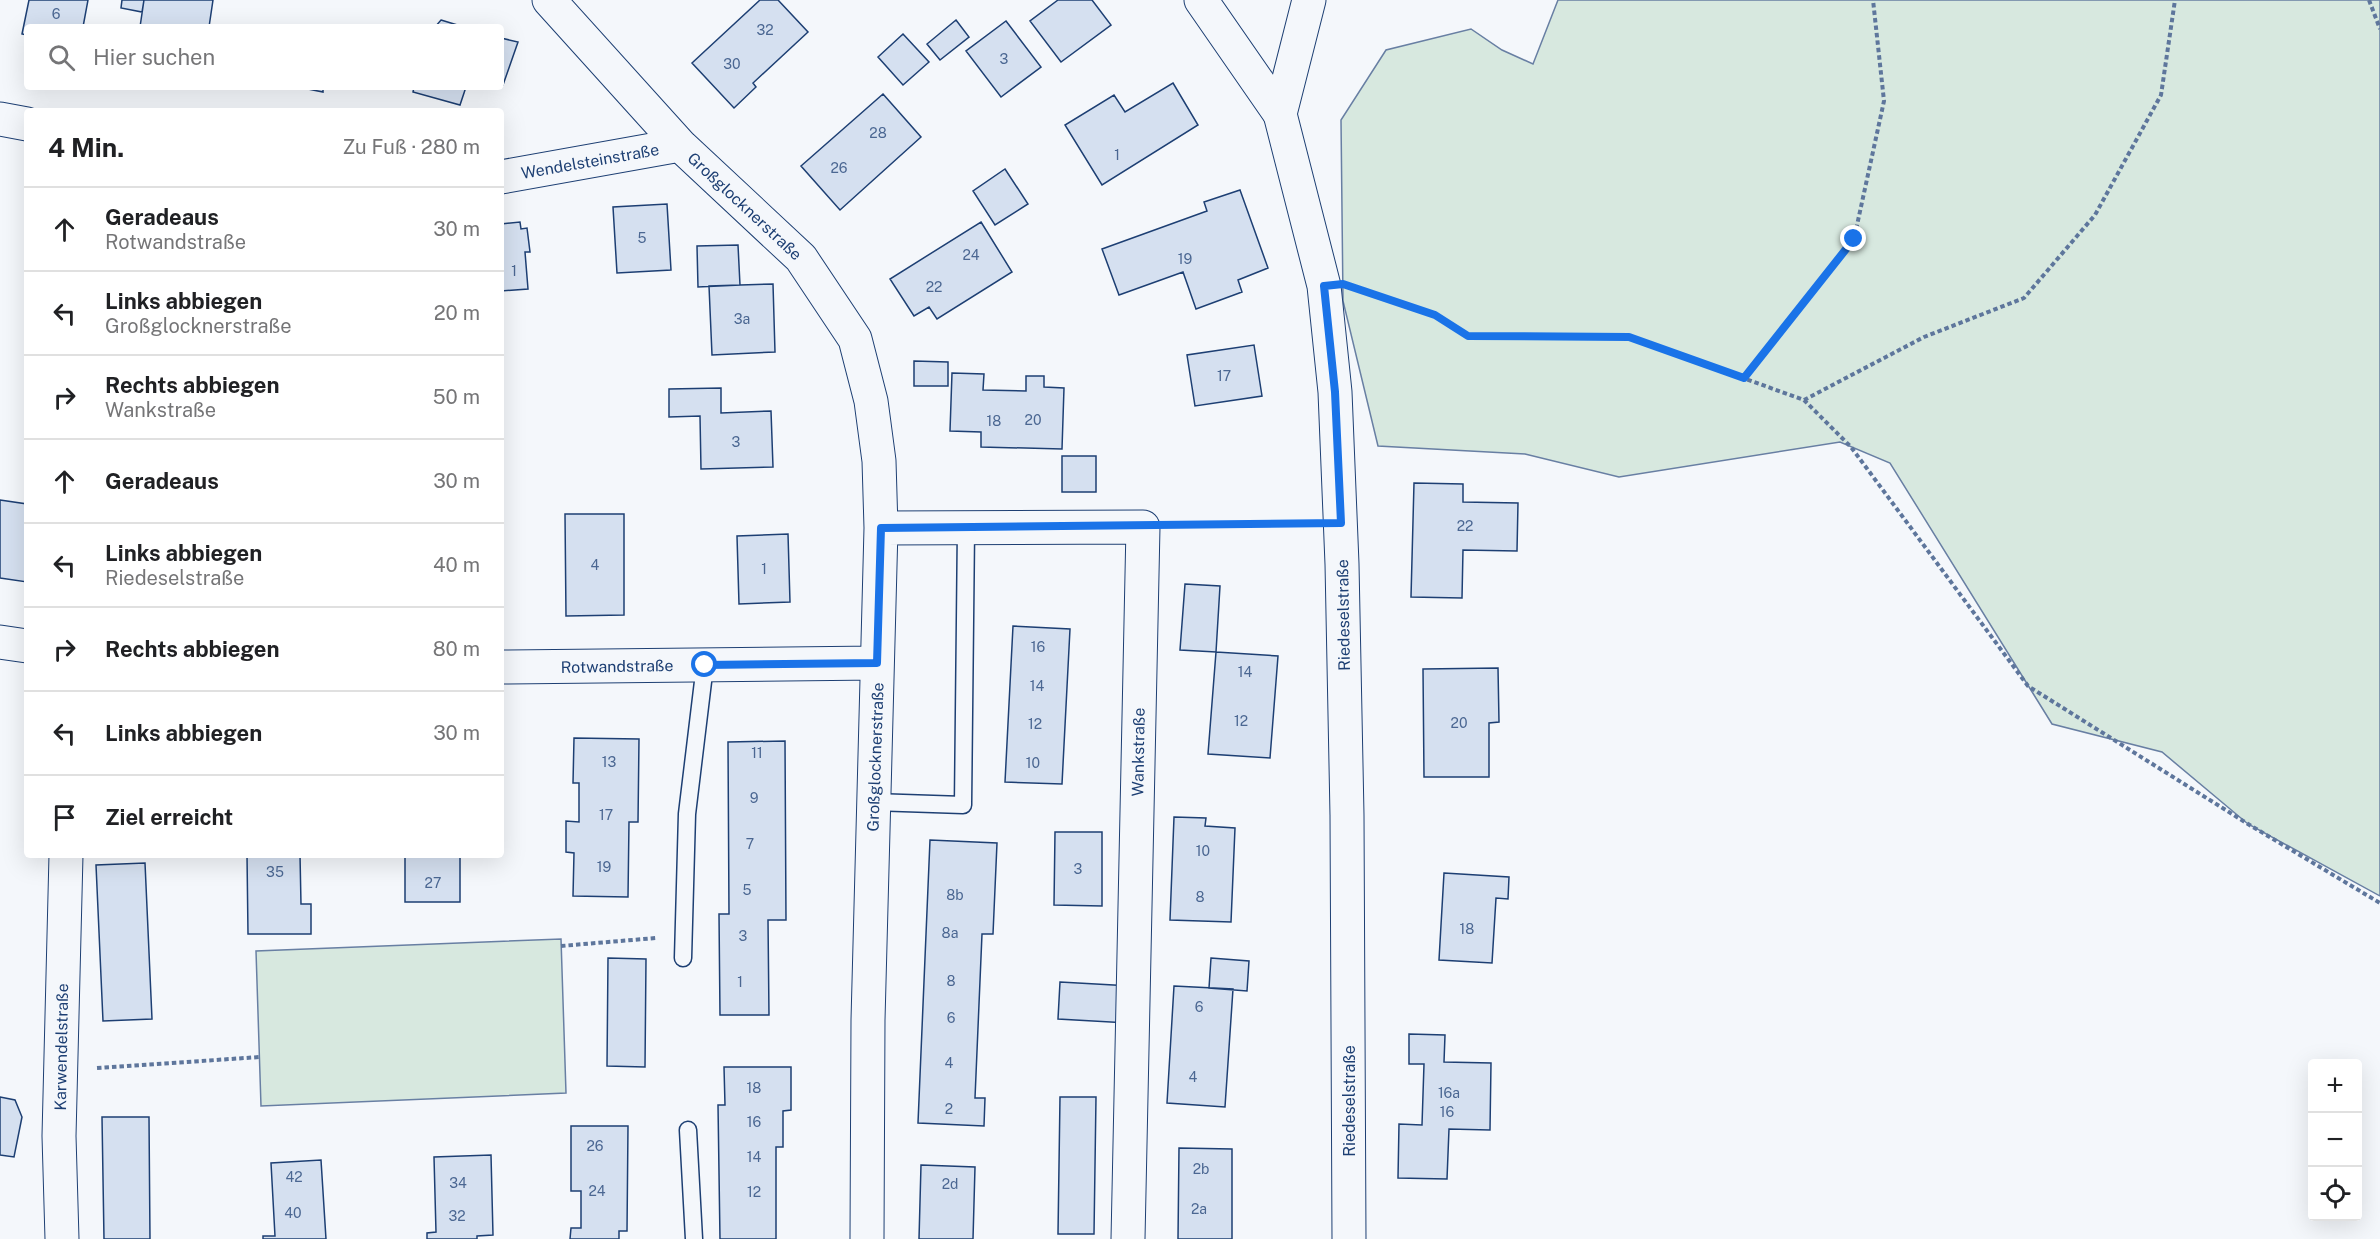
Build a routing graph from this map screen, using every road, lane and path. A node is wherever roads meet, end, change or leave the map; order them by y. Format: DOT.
graph roads {
  1 [pos="549,0"];
  2 [pos="1201,0"];
  3 [pos="1309,0"];
  4 [pos="1874,0"];
  5 [pos="2175,0"];
  6 [pos="2369,0"];
  7 [pos="2380,29"];
  8 [pos="1280,114"];
  9 [pos="0,119"];
  10 [pos="24,123"];
  11 [pos="680,146"];
  12 [pos="504,176"];
  13 [pos="1324,286"];
  14 [pos="1744,378"];
  15 [pos="1804,400"];
  16 [pos="1341,523"];
  17 [pos="1143,527"];
  18 [pos="881,528"];
  19 [pos="966,528"];
  20 [pos="0,642"];
  21 [pos="24,646"];
  22 [pos="877,663"];
  23 [pos="705,665"];
  24 [pos="504,667"];
  25 [pos="873,802"];
  26 [pos="66,858"];
  27 [pos="2380,903"];
  28 [pos="684,935"];
  29 [pos="561,946"];
  30 [pos="684,958"];
  31 [pos="260,1056"];
  32 [pos="61,1071"];
  33 [pos="688,1130"];
  34 [pos="62,1239"];
  35 [pos="694,1239"];
  36 [pos="867,1239"];
  37 [pos="1128,1239"];
  38 [pos="1349,1239"];
  1 -- 11 [label="street, Großglocknerstraße"];
  2 -- 8 [label="street"];
  3 -- 8 [label="street, Riedeselstraße"];
  4 -- 14 [label="path"];
  5 -- 15 [label="path"];
  6 -- 7 [label="path"];
  8 -- 13 [label="street, Riedeselstraße"];
  9 -- 10 [label="street"];
  11 -- 12 [label="street, Wendelsteinstraße"];
  11 -- 18 [label="street, Großglocknerstraße"];
  13 -- 14 [label="path"];
  13 -- 16 [label="street, Riedeselstraße"];
  14 -- 15 [label="path"];
  15 -- 27 [label="path"];
  16 -- 17 [label="path"];
  16 -- 38 [label="street, Riedeselstraße"];
  17 -- 19 [label="street"];
  17 -- 37 [label="street, Wankstraße"];
  18 -- 19 [label="street"];
  18 -- 22 [label="street, Großglocknerstraße"];
  19 -- 25 [label="lane"];
  20 -- 21 [label="street"];
  22 -- 23 [label="street, Rotwandstraße"];
  22 -- 25 [label="street, Großglocknerstraße"];
  23 -- 24 [label="street, Rotwandstraße"];
  23 -- 28 [label="lane"];
  25 -- 36 [label="street, Großglocknerstraße"];
  26 -- 32 [label="street, Karwendelstraße"];
  28 -- 29 [label="path"];
  28 -- 30 [label="lane"];
  31 -- 32 [label="path"];
  32 -- 34 [label="street, Karwendelstraße"];
  33 -- 35 [label="lane"];
}
